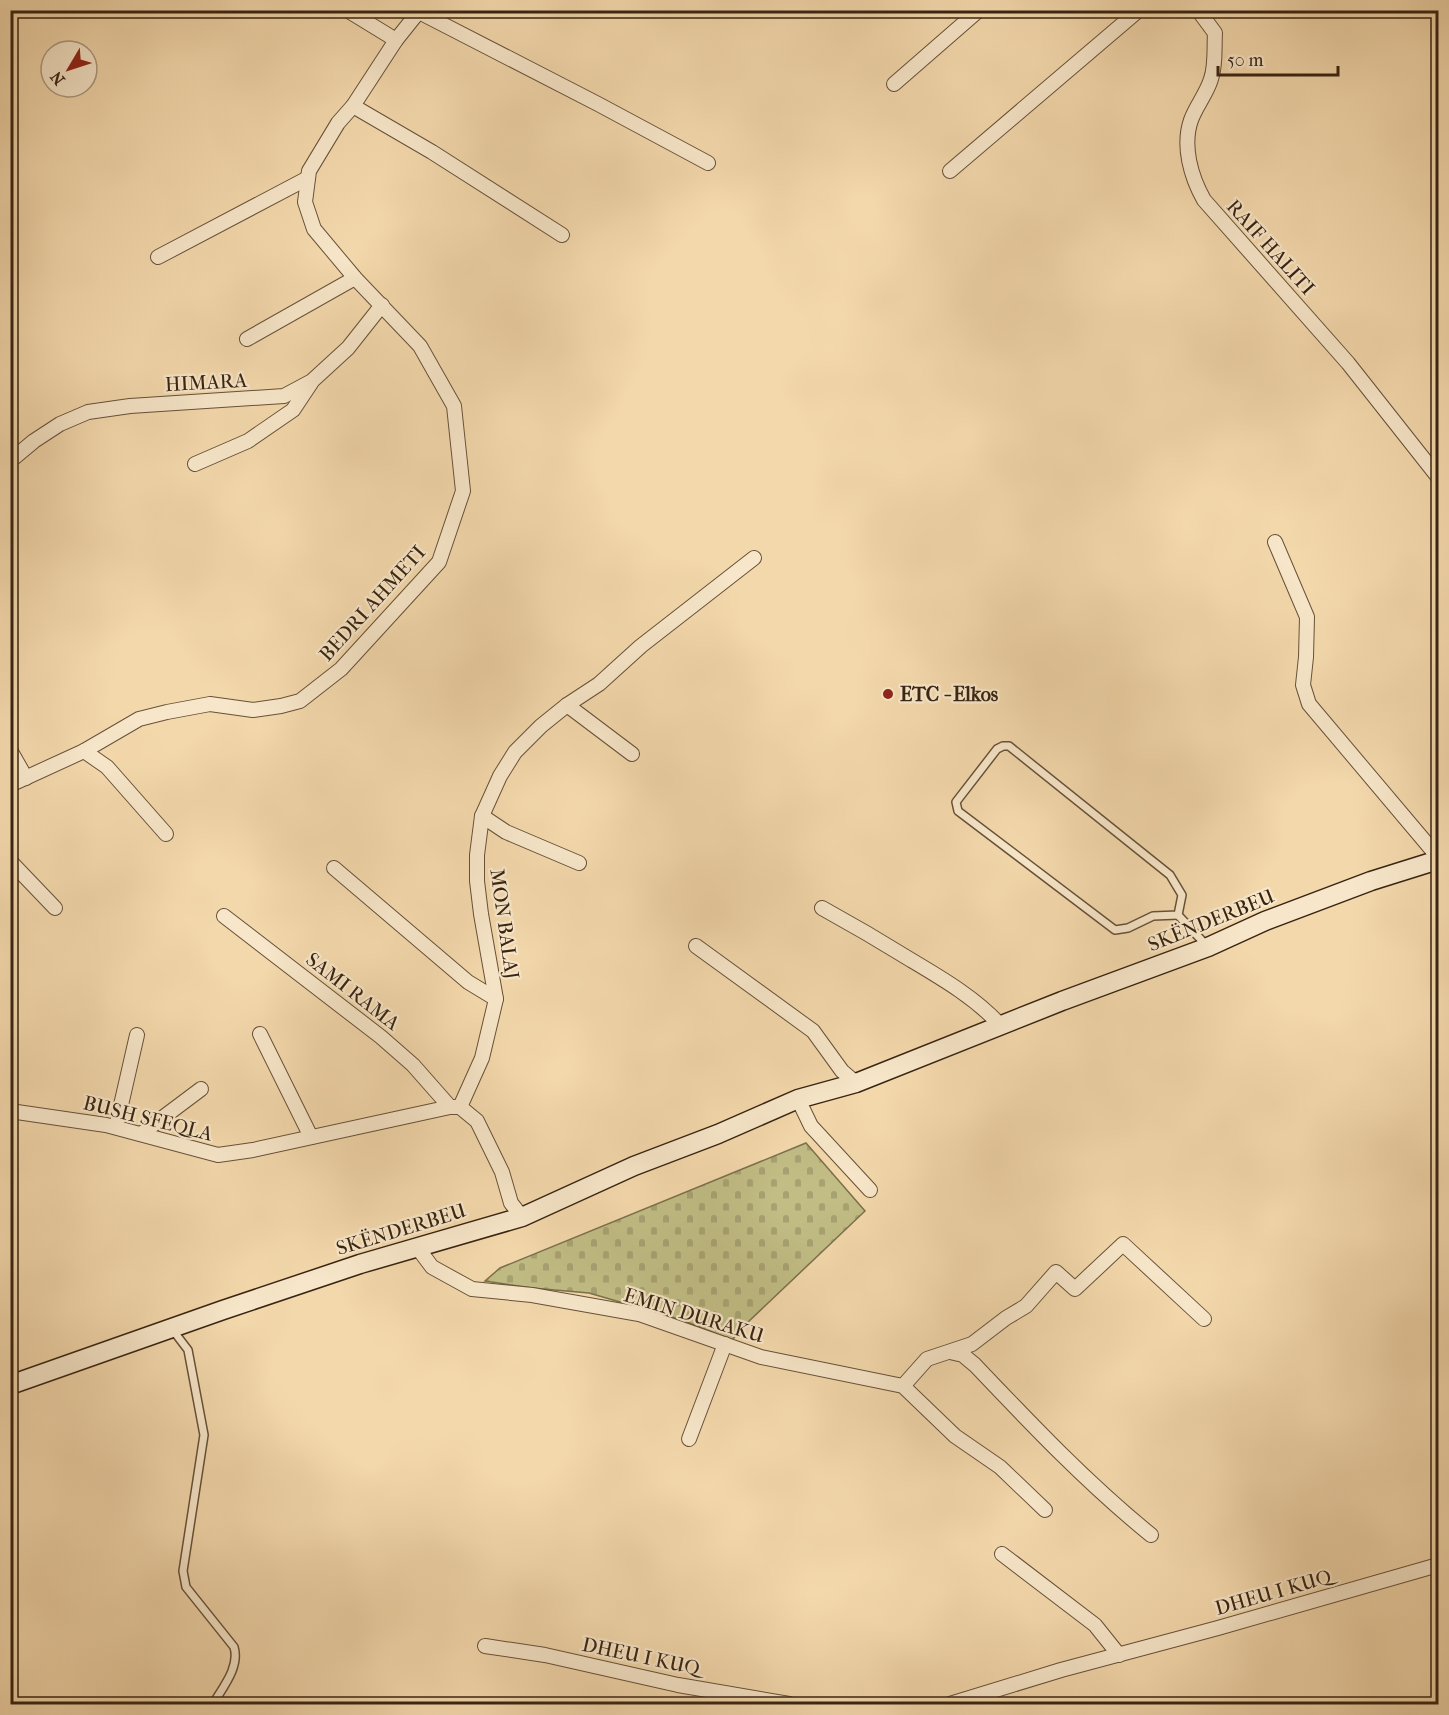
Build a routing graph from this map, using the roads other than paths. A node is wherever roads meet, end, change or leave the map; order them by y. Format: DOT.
graph roads {
  1 [pos="347,10"];
  2 [pos="979,10"];
  3 [pos="1139,10"];
  4 [pos="1197,10"];
  5 [pos="420,11"];
  6 [pos="396,40"];
  7 [pos="894,84"];
  8 [pos="353,106"];
  9 [pos="708,163"];
  10 [pos="950,171"];
  11 [pos="308,178"];
  12 [pos="562,236"];
  13 [pos="158,257"];
  14 [pos="355,278"];
  15 [pos="382,305"];
  16 [pos="247,339"];
  17 [pos="312,381"];
  18 [pos="10,461"];
  19 [pos="195,464"];
  20 [pos="1438,477"];
  21 [pos="1275,542"];
  22 [pos="754,558"];
  23 [pos="567,705"];
  24 [pos="10,750"];
  25 [pos="84,751"];
  26 [pos="632,754"];
  27 [pos="26,778"];
  28 [pos="10,785"];
  29 [pos="482,816"];
  30 [pos="166,834"];
  31 [pos="1438,858"];
  32 [pos="10,861"];
  33 [pos="579,863"];
  34 [pos="334,868"];
  35 [pos="55,908"];
  36 [pos="822,908"];
  37 [pos="1178,915"];
  38 [pos="224,916"];
  39 [pos="696,946"];
  40 [pos="1208,947"];
  41 [pos="496,999"];
  42 [pos="1001,1026"];
  43 [pos="137,1035"];
  44 [pos="260,1035"];
  45 [pos="856,1083"];
  46 [pos="201,1089"];
  47 [pos="798,1099"];
  48 [pos="455,1107"];
  49 [pos="10,1111"];
  50 [pos="116,1127"];
  51 [pos="141,1134"];
  52 [pos="311,1137"];
  53 [pos="870,1190"];
  54 [pos="522,1217"];
  55 [pos="417,1247"];
  56 [pos="1204,1318"];
  57 [pos="172,1329"];
  58 [pos="725,1344"];
  59 [pos="950,1352"];
  60 [pos="10,1385"];
  61 [pos="903,1386"];
  62 [pos="689,1439"];
  63 [pos="1044,1510"];
  64 [pos="1151,1535"];
  65 [pos="1002,1554"];
  66 [pos="1438,1565"];
  67 [pos="485,1646"];
  68 [pos="1119,1654"];
  69 [pos="213,1704"];
  70 [pos="789,1704"];
  71 [pos="950,1704"];
  1 -- 6 [label="street"];
  2 -- 7 [label="street"];
  3 -- 10 [label="street"];
  4 -- 20 [label="street, RAIF HALITI"];
  5 -- 6 [label="street, BEDRI AHMETI"];
  5 -- 9 [label="street"];
  6 -- 8 [label="street, BEDRI AHMETI"];
  8 -- 11 [label="street, BEDRI AHMETI"];
  8 -- 12 [label="street"];
  11 -- 13 [label="street"];
  11 -- 14 [label="street, BEDRI AHMETI"];
  14 -- 15 [label="street, BEDRI AHMETI"];
  14 -- 16 [label="street"];
  15 -- 17 [label="street, HIMARA"];
  15 -- 25 [label="street, BEDRI AHMETI"];
  17 -- 18 [label="street, HIMARA"];
  17 -- 19 [label="street"];
  21 -- 31 [label="street, SKËNDERBEU"];
  22 -- 23 [label="street, MON BALAJ"];
  23 -- 26 [label="street"];
  23 -- 29 [label="street, MON BALAJ"];
  24 -- 27 [label="street"];
  25 -- 27 [label="street, BEDRI AHMETI"];
  25 -- 30 [label="street"];
  27 -- 28 [label="street, BEDRI AHMETI"];
  29 -- 33 [label="street"];
  29 -- 41 [label="street, MON BALAJ"];
  31 -- 40 [label="main road, SKËNDERBEU"];
  32 -- 35 [label="street"];
  34 -- 41 [label="street, MON BALAJ"];
  36 -- 42 [label="street"];
  37 -- 37 [label="lane"];
  37 -- 40 [label="lane"];
  38 -- 48 [label="street, SAMI RAMA"];
  39 -- 45 [label="street"];
  40 -- 42 [label="main road, SKËNDERBEU"];
  41 -- 48 [label="street, MON BALAJ"];
  42 -- 45 [label="main road, SKËNDERBEU"];
  43 -- 50 [label="street"];
  44 -- 52 [label="street"];
  45 -- 47 [label="main road, SKËNDERBEU"];
  46 -- 51 [label="street"];
  47 -- 53 [label="street"];
  47 -- 54 [label="main road, SKËNDERBEU"];
  48 -- 52 [label="street, BUSH SFEQLA"];
  48 -- 54 [label="street"];
  49 -- 50 [label="street, BUSH SFEQLA"];
  50 -- 51 [label="street, BUSH SFEQLA"];
  51 -- 52 [label="street, BUSH SFEQLA"];
  54 -- 55 [label="main road, SKËNDERBEU"];
  55 -- 57 [label="main road, SKËNDERBEU"];
  55 -- 58 [label="street, EMIN DURAKU"];
  56 -- 59 [label="street"];
  57 -- 60 [label="main road, SKËNDERBEU"];
  57 -- 69 [label="lane"];
  58 -- 61 [label="street, EMIN DURAKU"];
  58 -- 62 [label="street"];
  59 -- 61 [label="street"];
  59 -- 64 [label="street"];
  61 -- 63 [label="street"];
  65 -- 68 [label="street"];
  66 -- 68 [label="street, DHEU I KUQ"];
  67 -- 70 [label="street, DHEU I KUQ"];
  68 -- 71 [label="street, DHEU I KUQ"];
}
